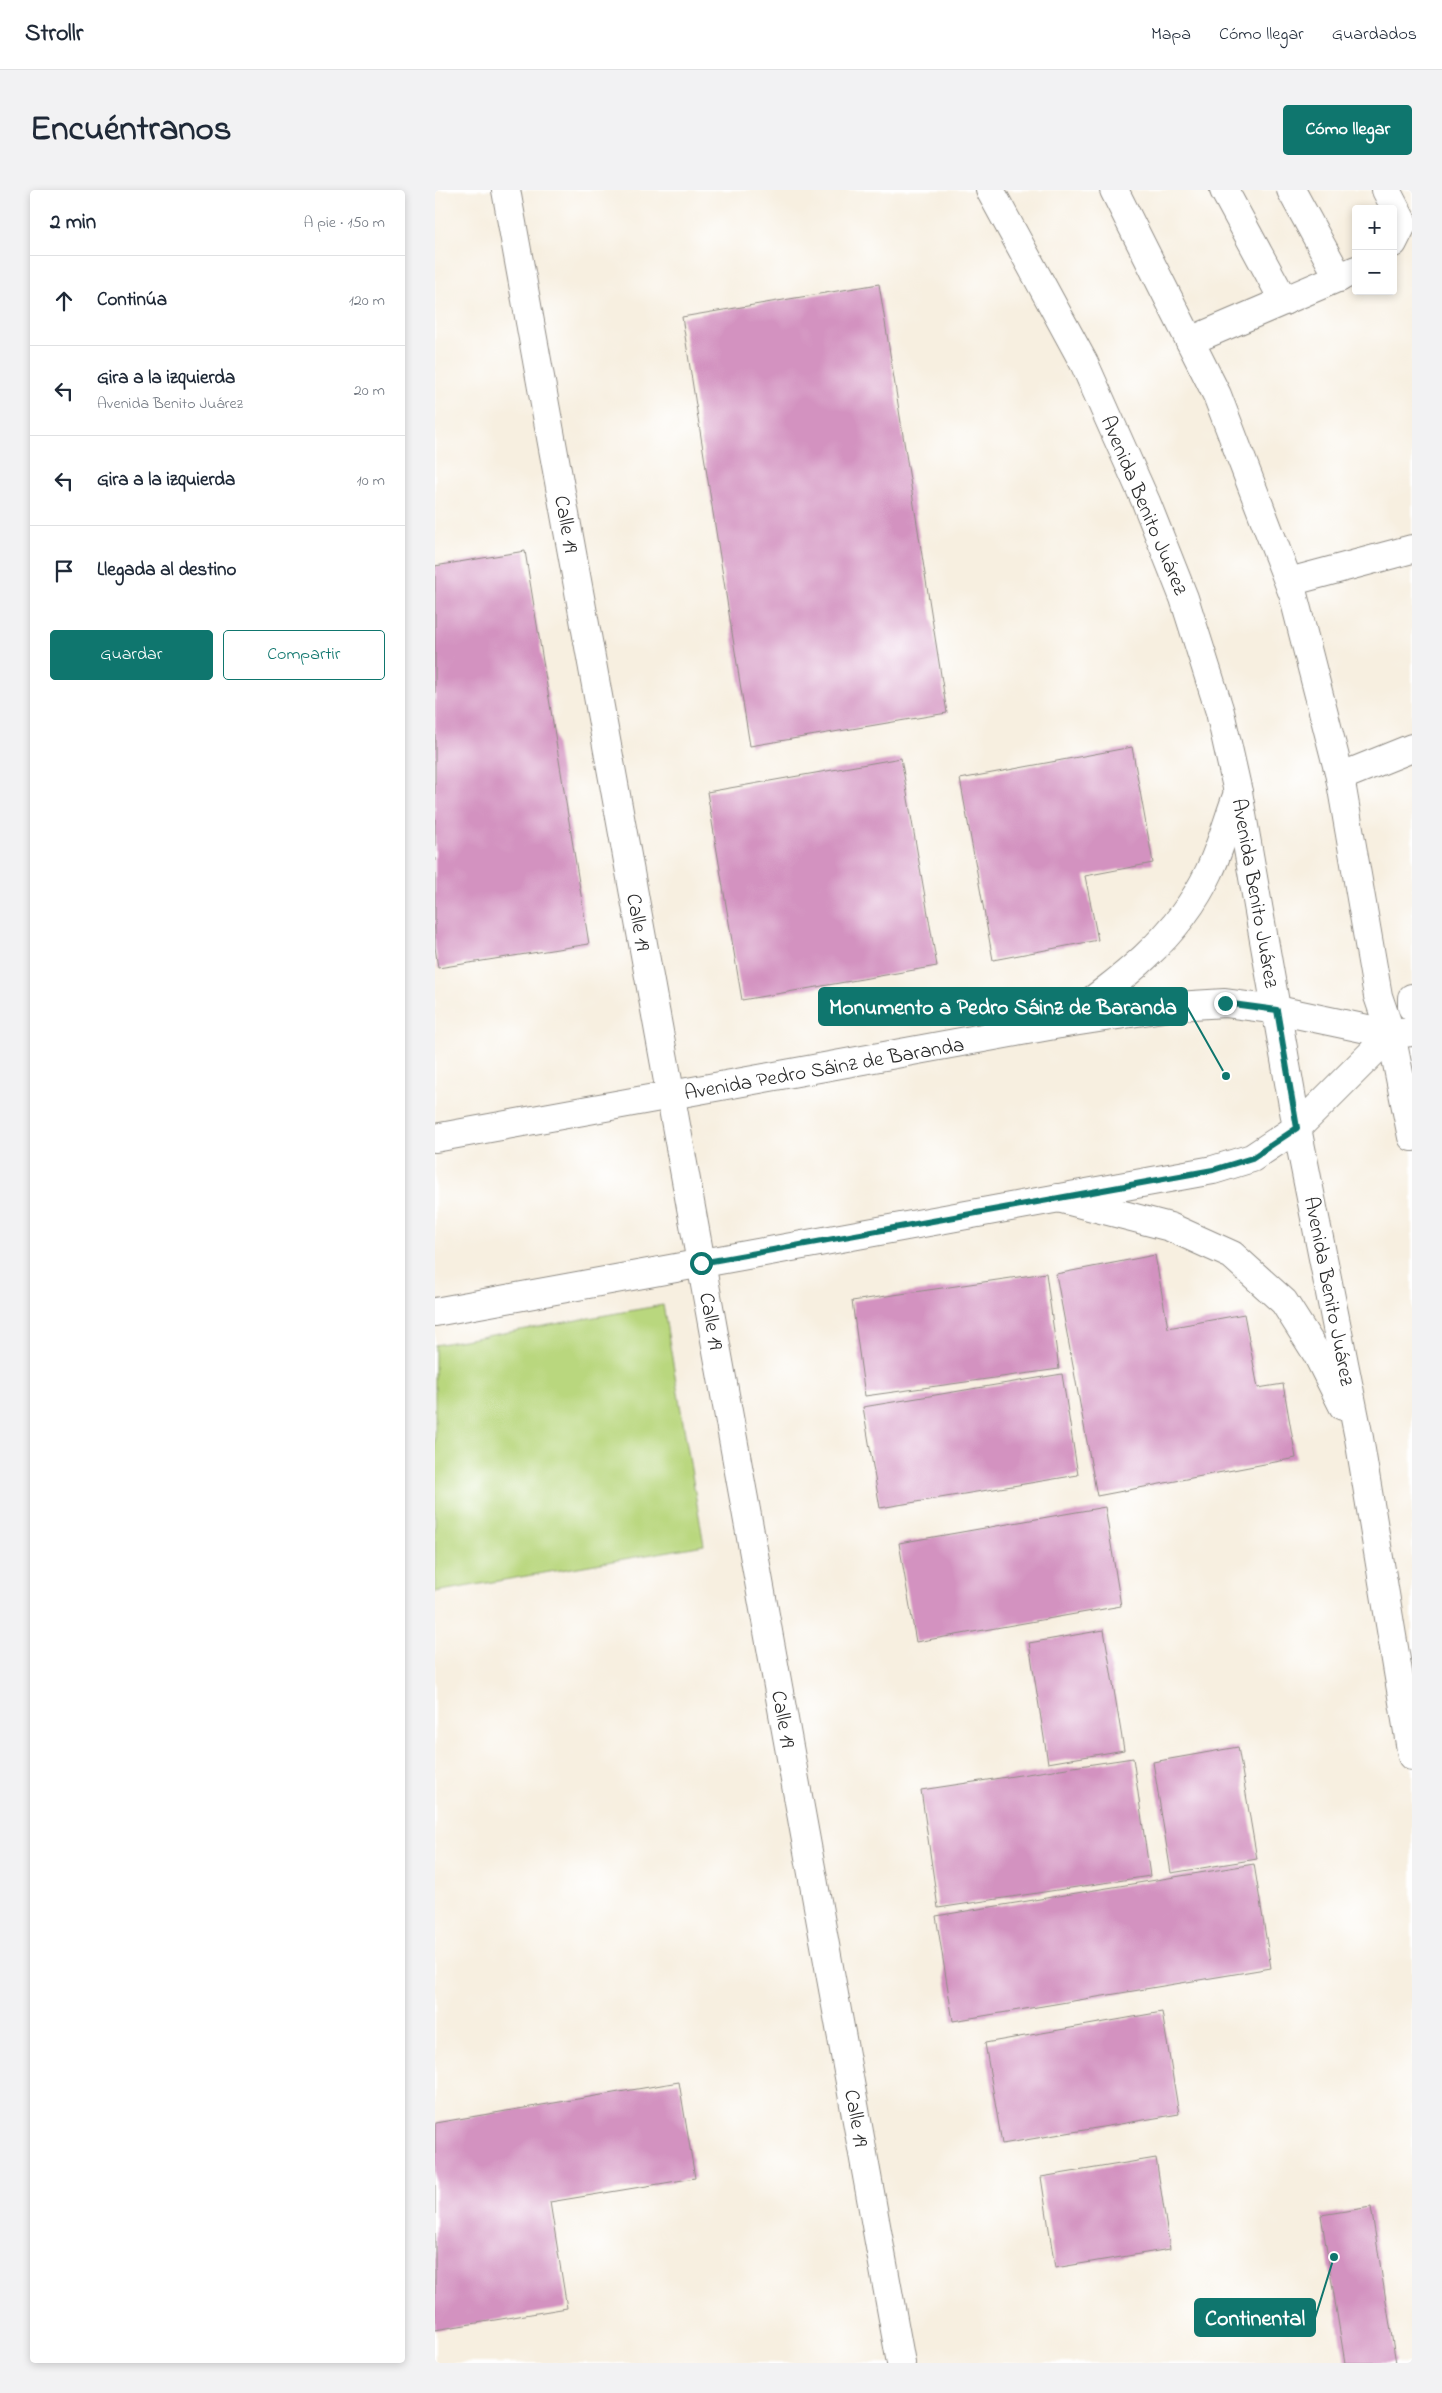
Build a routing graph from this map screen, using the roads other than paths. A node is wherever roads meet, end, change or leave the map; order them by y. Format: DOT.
graph roads {
  1 [pos="506,190"];
  2 [pos="990,190"];
  3 [pos="1224,190"];
  4 [pos="1291,190"];
  5 [pos="1387,190"];
  6 [pos="1118,191"];
  7 [pos="1394,205"];
  8 [pos="1397,210"];
  9 [pos="1397,235"];
  10 [pos="1347,274"];
  11 [pos="1284,301"];
  12 [pos="1189,341"];
  13 [pos="1412,549"];
  14 [pos="1289,582"];
  15 [pos="1412,748"];
  16 [pos="1340,777"];
  17 [pos="1238,792"];
  18 [pos="1412,998"];
  19 [pos="1412,1007"];
  20 [pos="1277,1010"];
  21 [pos="1060,1024"];
  22 [pos="1402,1033"];
  23 [pos="671,1096"];
  24 [pos="1297,1128"];
  25 [pos="1412,1136"];
  26 [pos="435,1138"];
  27 [pos="1058,1198"];
  28 [pos="701,1263"];
  29 [pos="435,1312"];
  30 [pos="1359,1438"];
  31 [pos="1412,1756"];
  32 [pos="901,2363"];
  1 -- 23 [label="street, Calle 19"];
  2 -- 17 [label="street, Avenida Benito Juárez"];
  3 -- 11 [label="street"];
  4 -- 10 [label="street"];
  5 -- 7 [label="street"];
  6 -- 12 [label="street"];
  8 -- 9 [label="street"];
  10 -- 11 [label="street"];
  11 -- 12 [label="street"];
  12 -- 14 [label="street"];
  13 -- 14 [label="street"];
  14 -- 16 [label="street"];
  15 -- 16 [label="street"];
  16 -- 22 [label="street"];
  17 -- 20 [label="street, Avenida Benito Juárez"];
  17 -- 21 [label="street"];
  18 -- 19 [label="street"];
  20 -- 21 [label="street, Avenida Pedro Sáinz de Baranda"];
  20 -- 22 [label="street, Avenida Pedro Sáinz de Baranda"];
  20 -- 24 [label="street, Avenida Benito Juárez"];
  21 -- 23 [label="street, Avenida Pedro Sáinz de Baranda"];
  22 -- 24 [label="street"];
  22 -- 25 [label="street"];
  23 -- 26 [label="street, Avenida Pedro Sáinz de Baranda"];
  23 -- 28 [label="street, Calle 19"];
  24 -- 27 [label="street"];
  24 -- 30 [label="street, Avenida Benito Juárez"];
  27 -- 28 [label="street"];
  27 -- 30 [label="street"];
  28 -- 29 [label="street"];
  28 -- 32 [label="street, Calle 19"];
  30 -- 31 [label="street, Avenida Benito Juárez"];
}
